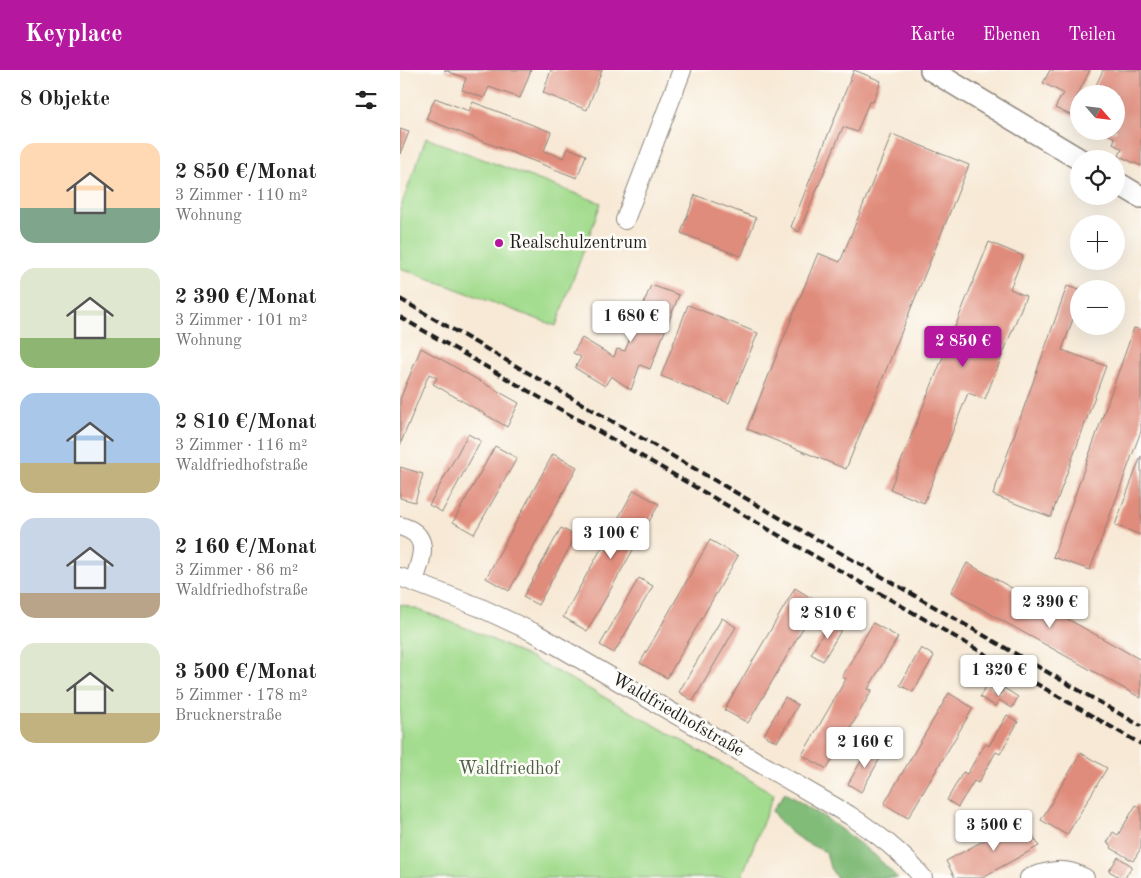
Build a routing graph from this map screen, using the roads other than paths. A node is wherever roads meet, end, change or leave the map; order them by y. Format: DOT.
graph roads {
  1 [pos="682,70"];
  2 [pos="931,70"];
  3 [pos="1070,154"];
  4 [pos="1125,187"];
  5 [pos="1141,197"];
  6 [pos="625,220"];
  7 [pos="400,526"];
  8 [pos="407,579"];
  9 [pos="923,878"];
  10 [pos="1029,878"];
  11 [pos="1085,878"];
  1 -- 6 [label="street"];
  2 -- 3 [label="street"];
  4 -- 5 [label="street"];
  7 -- 8 [label="street, Waldfriedhofstraße"];
  8 -- 9 [label="street, Waldfriedhofstraße"];
  10 -- 11 [label="street"];
}
